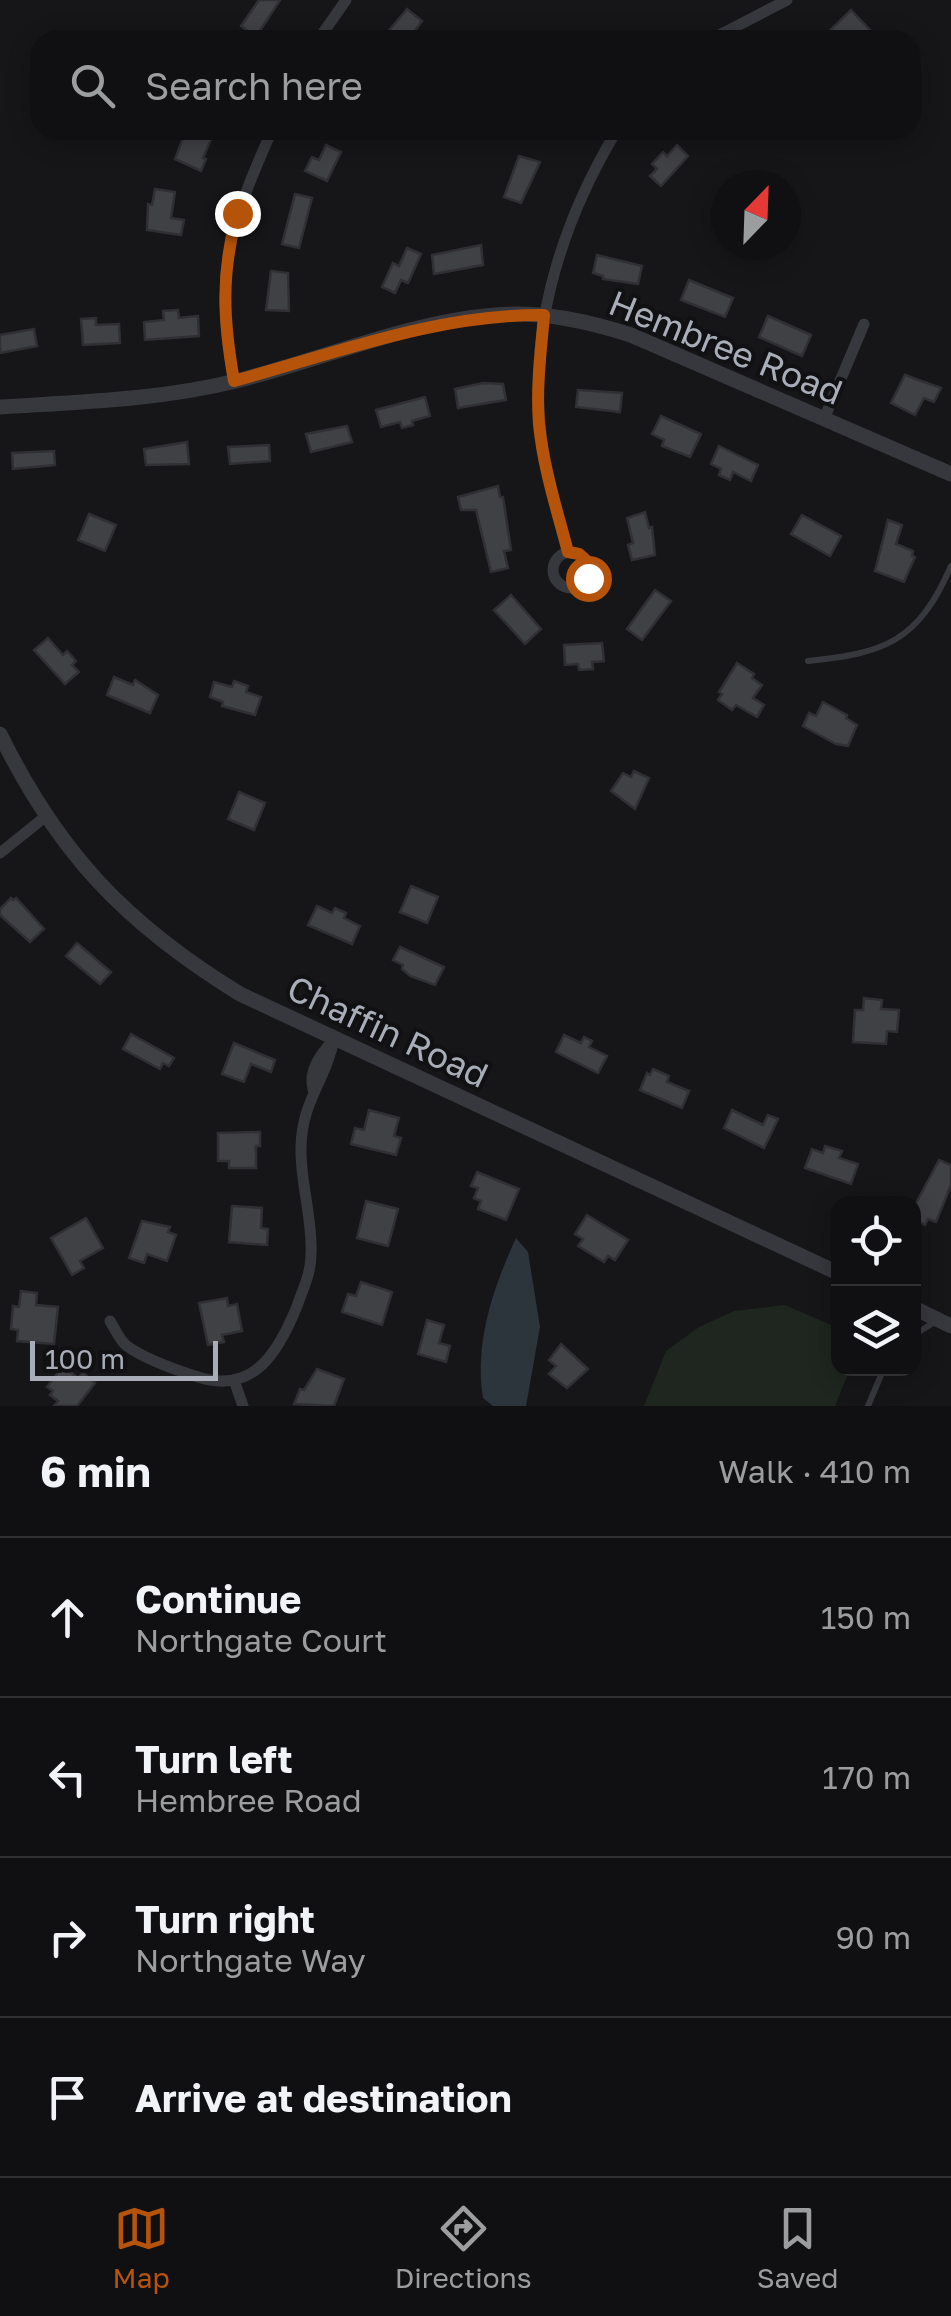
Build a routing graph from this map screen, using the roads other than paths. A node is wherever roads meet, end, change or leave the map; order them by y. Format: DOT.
graph roads {
  1 [pos="346,0"];
  2 [pos="788,0"];
  3 [pos="325,30"];
  4 [pos="730,30"];
  5 [pos="268,140"];
  6 [pos="611,140"];
  7 [pos="544,315"];
  8 [pos="864,324"];
  9 [pos="234,381"];
  10 [pos="0,407"];
  11 [pos="824,419"];
  12 [pos="951,474"];
  13 [pos="568,552"];
  14 [pos="951,566"];
  15 [pos="808,661"];
  16 [pos="0,734"];
  17 [pos="45,817"];
  18 [pos="0,854"];
  19 [pos="334,1038"];
  20 [pos="831,1270"];
  21 [pos="921,1311"];
  22 [pos="110,1320"];
  23 [pos="948,1324"];
  24 [pos="921,1331"];
  25 [pos="881,1376"];
  26 [pos="234,1380"];
  27 [pos="243,1406"];
  28 [pos="868,1406"];
  1 -- 3 [label="street"];
  2 -- 4 [label="street"];
  5 -- 9 [label="street"];
  6 -- 7 [label="street"];
  7 -- 9 [label="street, Hembree Road"];
  7 -- 11 [label="street, Hembree Road"];
  7 -- 13 [label="street"];
  8 -- 11 [label="street"];
  9 -- 10 [label="street, Hembree Road"];
  11 -- 12 [label="street, Hembree Road"];
  14 -- 15 [label="lane"];
  16 -- 17 [label="street, Chaffin Road"];
  17 -- 18 [label="street"];
  17 -- 19 [label="street, Chaffin Road"];
  19 -- 20 [label="street, Chaffin Road"];
  19 -- 26 [label="street"];
  21 -- 23 [label="street"];
  22 -- 26 [label="street"];
  23 -- 24 [label="lane"];
  25 -- 28 [label="lane"];
  26 -- 27 [label="street"];
}
